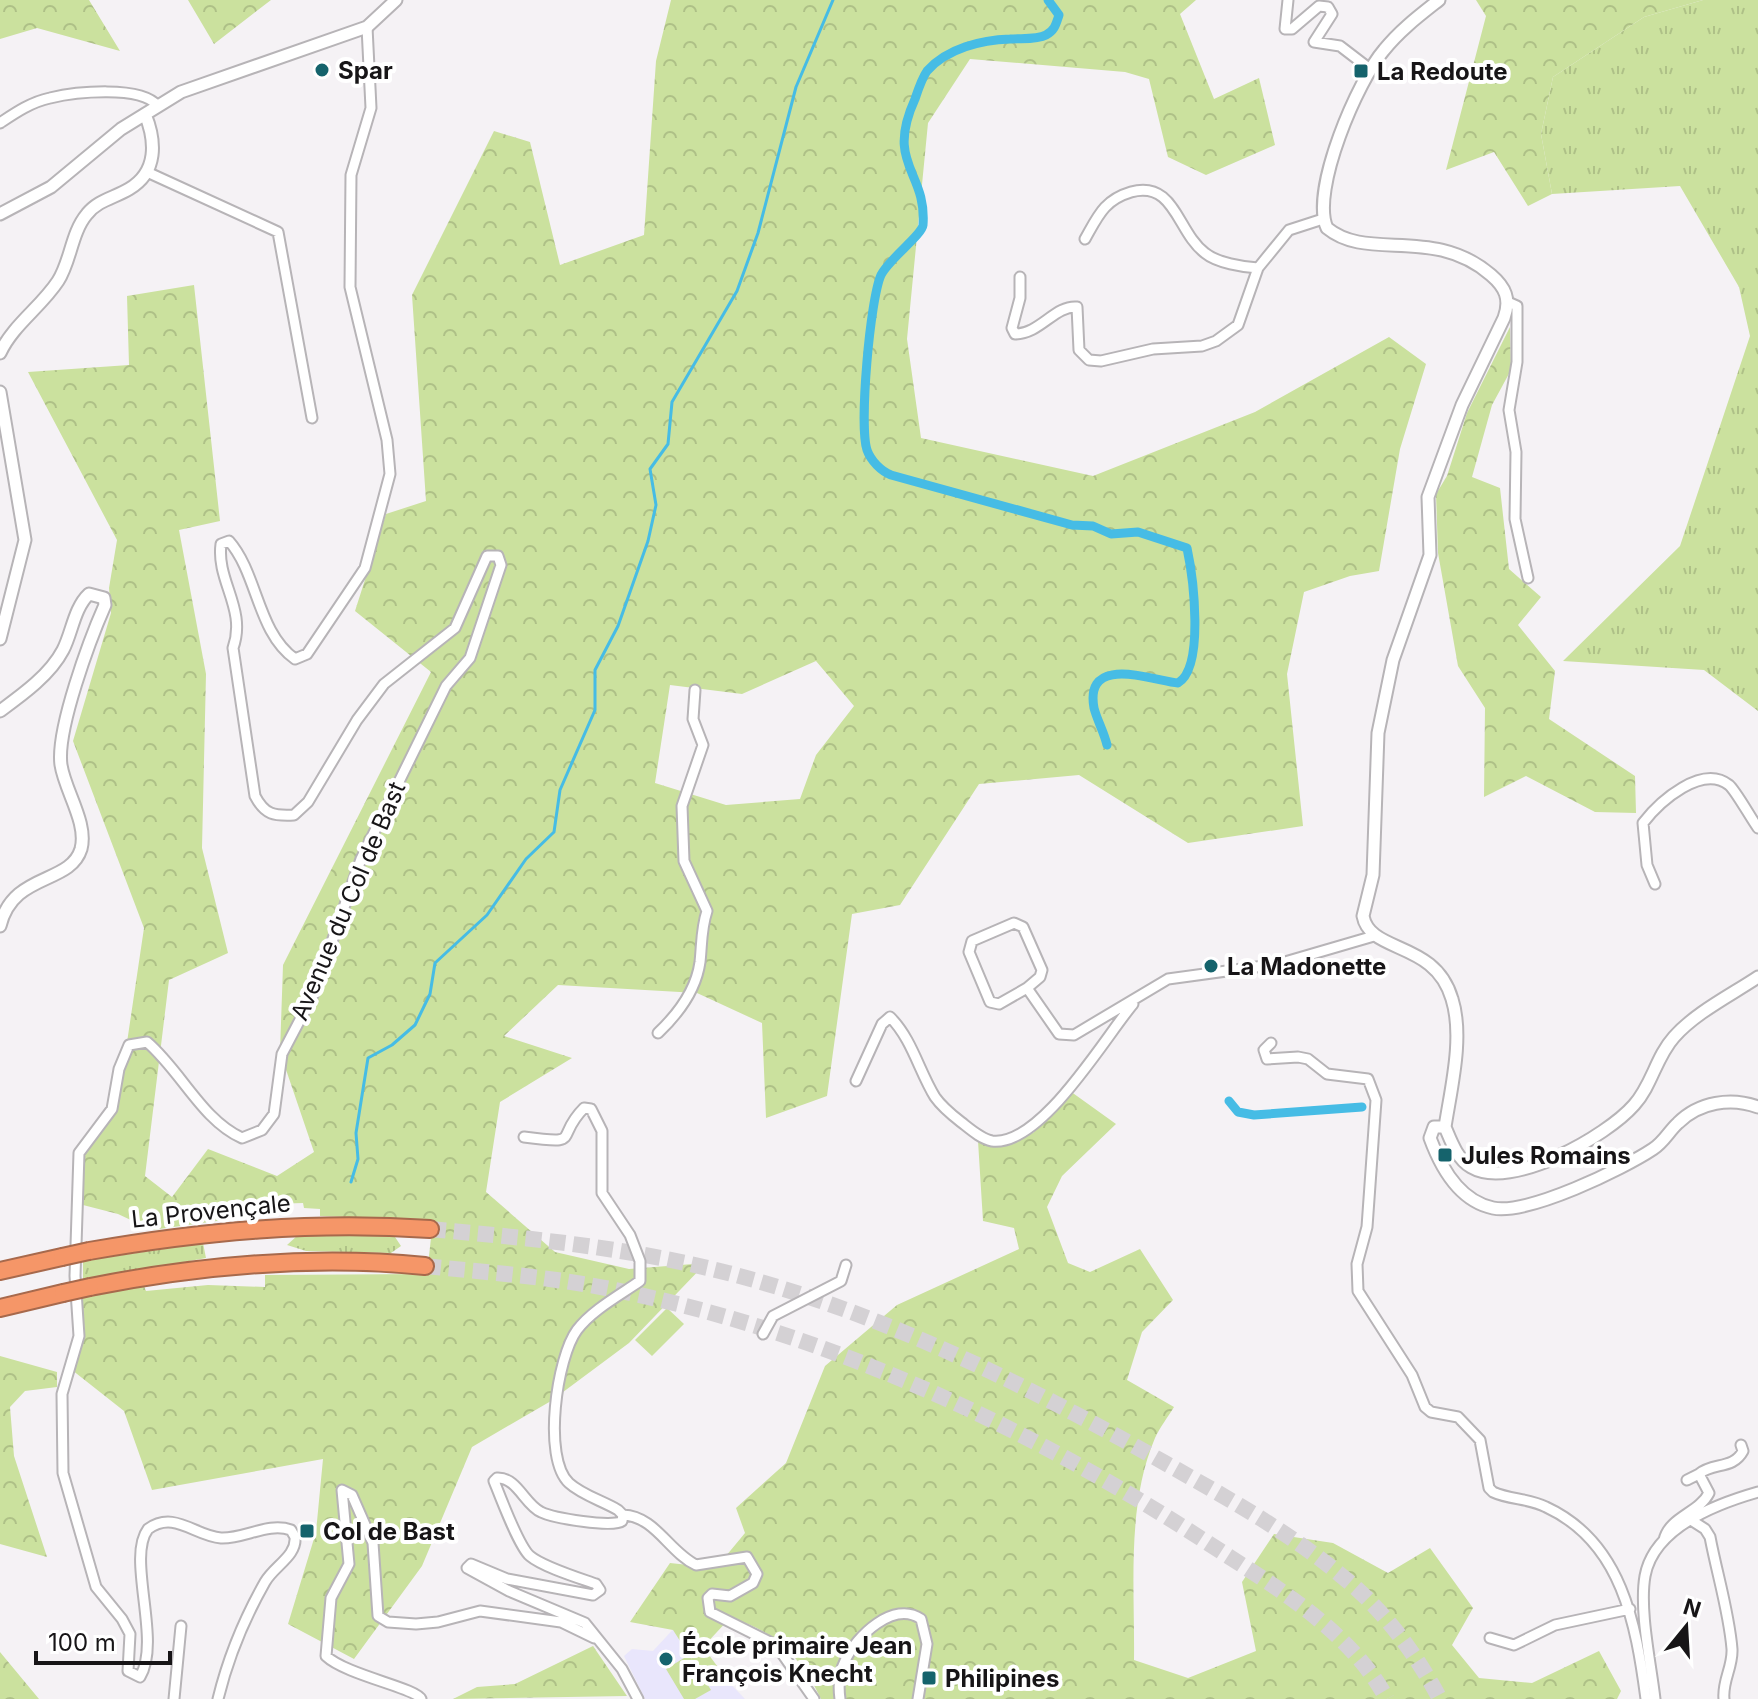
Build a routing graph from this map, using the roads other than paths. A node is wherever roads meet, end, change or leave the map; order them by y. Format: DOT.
graph roads {
  1 [pos="396,0"];
  2 [pos="1288,0"];
  3 [pos="1439,0"];
  4 [pos="367,27"];
  5 [pos="1370,69"];
  6 [pos="158,106"];
  7 [pos="145,114"];
  8 [pos="0,123"];
  9 [pos="147,172"];
  10 [pos="0,214"];
  11 [pos="1323,219"];
  12 [pos="1085,239"];
  13 [pos="1258,268"];
  14 [pos="1020,277"];
  15 [pos="1508,302"];
  16 [pos="0,353"];
  17 [pos="0,392"];
  18 [pos="312,418"];
  19 [pos="1528,578"];
  20 [pos="0,639"];
  21 [pos="695,690"];
  22 [pos="0,711"];
  23 [pos="1758,828"];
  24 [pos="1655,884"];
  25 [pos="0,926"];
  26 [pos="1374,936"];
  27 [pos="1758,977"];
  28 [pos="1027,988"];
  29 [pos="1139,997"];
  30 [pos="658,1033"];
  31 [pos="1271,1043"];
  32 [pos="856,1081"];
  33 [pos="1758,1107"];
  34 [pos="1445,1127"];
  35 [pos="524,1137"];
  36 [pos="430,1229"];
  37 [pos="846,1265"];
  38 [pos="425,1266"];
  39 [pos="0,1271"];
  40 [pos="0,1308"];
  41 [pos="763,1334"];
  42 [pos="1741,1445"];
  43 [pos="1699,1474"];
  44 [pos="1687,1480"];
  45 [pos="1758,1492"];
  46 [pos="623,1515"];
  47 [pos="1691,1520"];
  48 [pos="1663,1543"];
  49 [pos="1630,1609"];
  50 [pos="181,1626"];
  51 [pos="594,1638"];
  52 [pos="1490,1638"];
  53 [pos="174,1699"];
  54 [pos="218,1699"];
  55 [pos="421,1699"];
  56 [pos="638,1699"];
  57 [pos="814,1699"];
  58 [pos="840,1699"];
  59 [pos="918,1699"];
  60 [pos="1646,1699"];
  61 [pos="1655,1699"];
  62 [pos="1724,1699"];
  1 -- 4 [label="street"];
  2 -- 5 [label="street"];
  3 -- 5 [label="street"];
  4 -- 6 [label="street"];
  4 -- 54 [label="street, Avenue du Col de Bast"];
  5 -- 11 [label="street"];
  6 -- 7 [label="street"];
  6 -- 8 [label="street"];
  7 -- 9 [label="street"];
  7 -- 10 [label="street"];
  9 -- 16 [label="street"];
  9 -- 18 [label="street"];
  11 -- 13 [label="street"];
  11 -- 15 [label="street"];
  12 -- 13 [label="street"];
  13 -- 14 [label="street"];
  15 -- 19 [label="street"];
  15 -- 26 [label="street"];
  17 -- 20 [label="street"];
  21 -- 30 [label="street"];
  22 -- 25 [label="street"];
  23 -- 24 [label="street"];
  26 -- 29 [label="street"];
  26 -- 34 [label="street"];
  27 -- 34 [label="street"];
  28 -- 28 [label="street"];
  28 -- 29 [label="street"];
  29 -- 32 [label="street"];
  31 -- 49 [label="street"];
  33 -- 34 [label="street"];
  35 -- 46 [label="street"];
  36 -- 39 [label="highway, La Provençale, bridge"];
  37 -- 41 [label="street"];
  38 -- 40 [label="highway, bridge"];
  42 -- 43 [label="street"];
  43 -- 44 [label="street"];
  43 -- 48 [label="street"];
  45 -- 47 [label="street"];
  46 -- 51 [label="street"];
  46 -- 57 [label="street"];
  47 -- 48 [label="street"];
  47 -- 62 [label="street"];
  48 -- 61 [label="street"];
  49 -- 52 [label="street"];
  49 -- 60 [label="street"];
  50 -- 53 [label="street"];
  51 -- 55 [label="street"];
  51 -- 56 [label="street"];
  58 -- 59 [label="street"];
}
